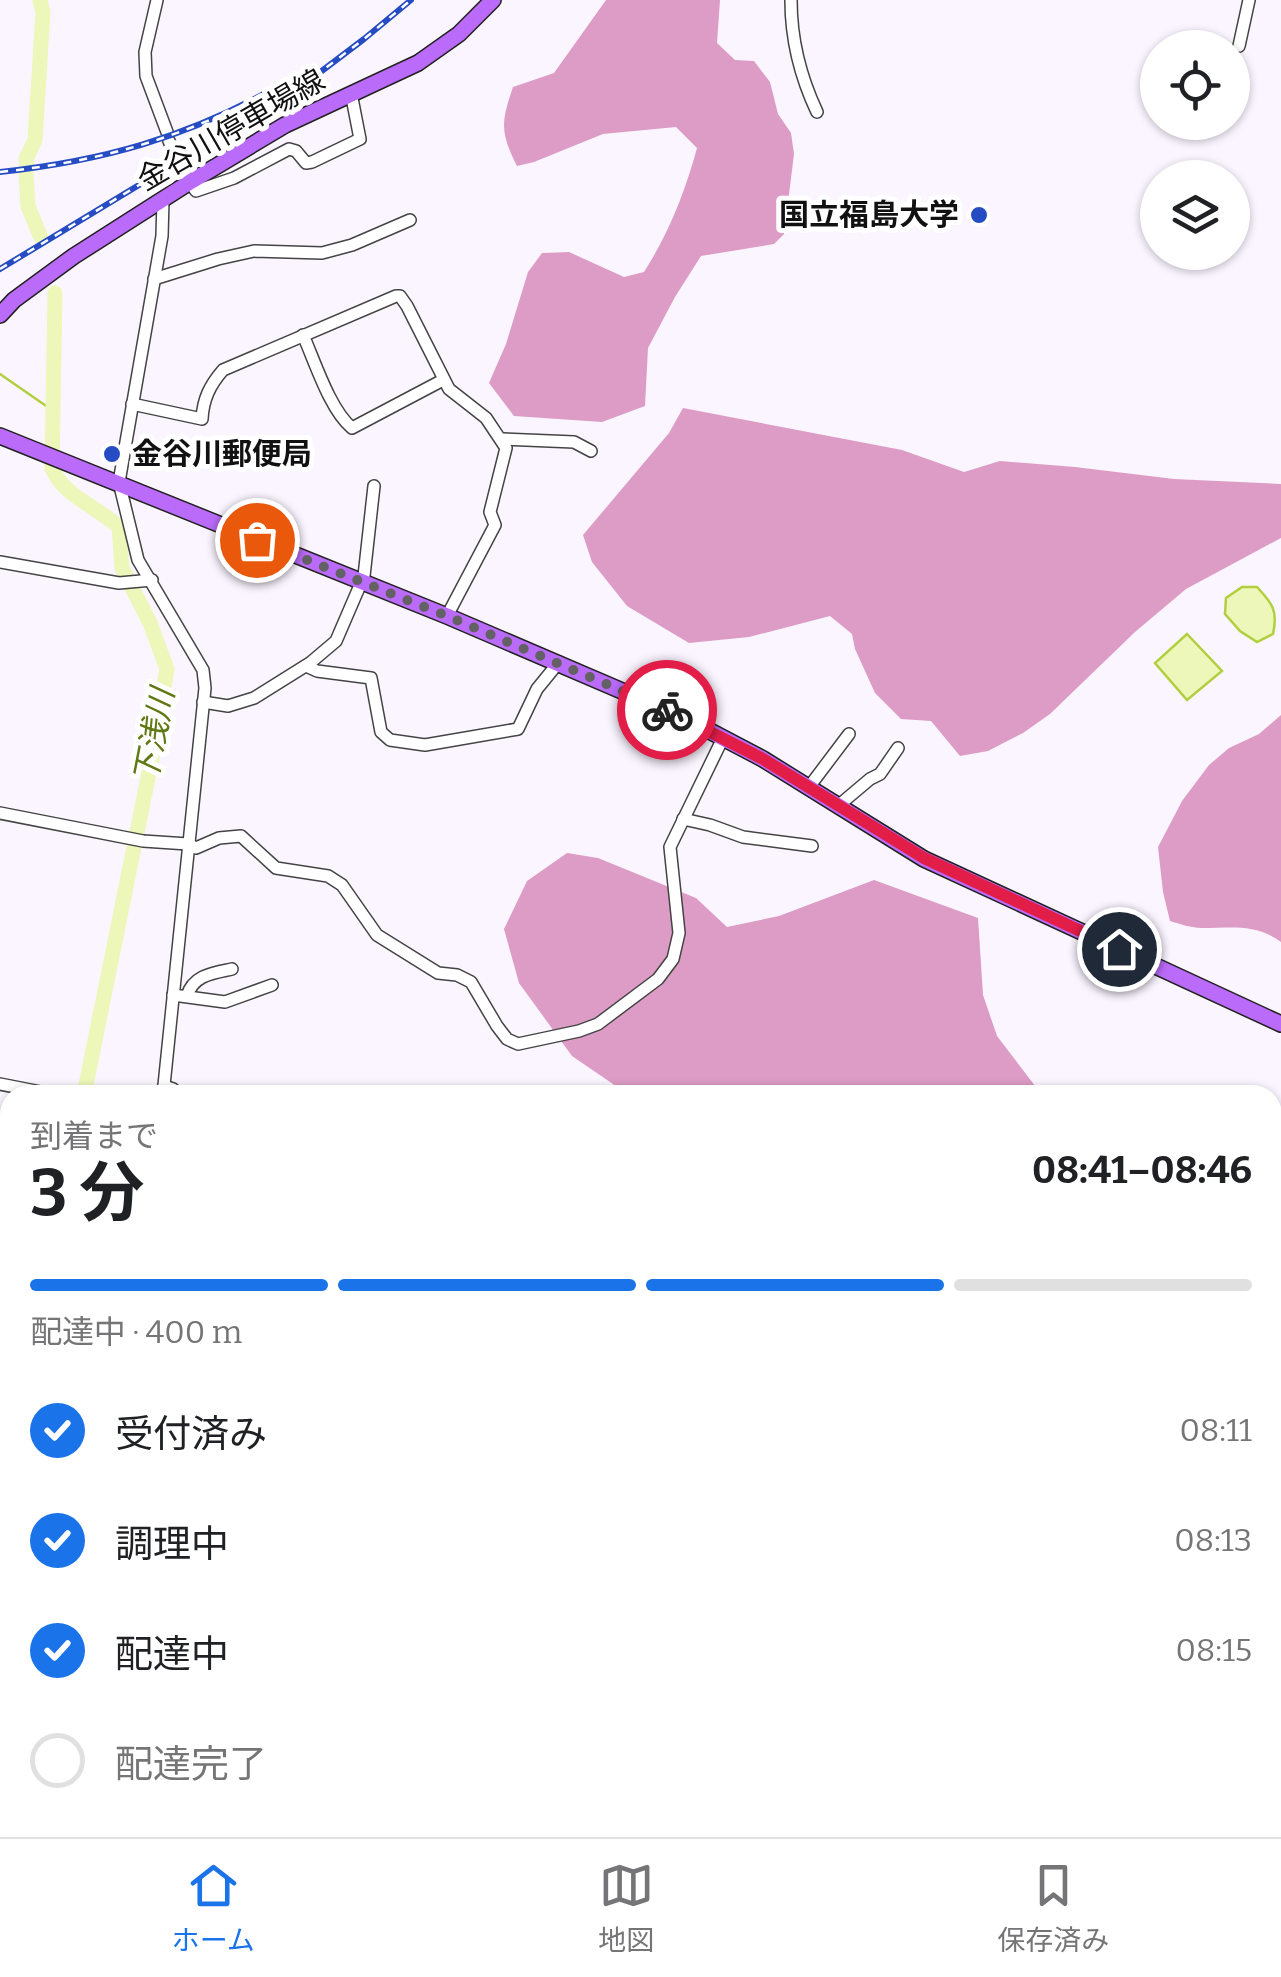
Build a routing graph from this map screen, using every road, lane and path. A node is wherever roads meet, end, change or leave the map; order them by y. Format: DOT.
graph roads {
  1 [pos="157,0"];
  2 [pos="493,0"];
  3 [pos="790,0"];
  4 [pos="1249,0"];
  5 [pos="1242,30"];
  6 [pos="351,93"];
  7 [pos="817,112"];
  8 [pos="190,182"];
  9 [pos="163,200"];
  10 [pos="410,220"];
  11 [pos="154,279"];
  12 [pos="0,314"];
  13 [pos="303,335"];
  14 [pos="443,380"];
  15 [pos="132,404"];
  16 [pos="0,437"];
  17 [pos="502,439"];
  18 [pos="592,451"];
  19 [pos="119,482"];
  20 [pos="374,486"];
  21 [pos="0,562"];
  22 [pos="152,580"];
  23 [pos="360,582"];
  24 [pos="447,616"];
  25 [pos="559,662"];
  26 [pos="306,666"];
  27 [pos="203,702"];
  28 [pos="849,734"];
  29 [pos="723,738"];
  30 [pos="898,748"];
  31 [pos="809,787"];
  32 [pos="838,806"];
  33 [pos="0,813"];
  34 [pos="683,819"];
  35 [pos="188,844"];
  36 [pos="812,846"];
  37 [pos="232,969"];
  38 [pos="272,985"];
  39 [pos="173,996"];
  40 [pos="187,996"];
  41 [pos="1281,1024"];
  42 [pos="164,1085"];
  1 -- 8 [label="street"];
  2 -- 6 [label="main road, 金谷川停車場線"];
  3 -- 7 [label="street"];
  4 -- 5 [label="street"];
  6 -- 8 [label="main road, 金谷川停車場線"];
  6 -- 8 [label="street"];
  8 -- 9 [label="main road, 金谷川停車場線"];
  9 -- 11 [label="street"];
  9 -- 12 [label="main road, 金谷川停車場線"];
  10 -- 11 [label="street"];
  11 -- 15 [label="street"];
  13 -- 14 [label="street"];
  13 -- 14 [label="street"];
  13 -- 15 [label="street"];
  14 -- 17 [label="street"];
  15 -- 19 [label="street"];
  16 -- 19 [label="main road"];
  17 -- 18 [label="street"];
  17 -- 24 [label="street"];
  19 -- 22 [label="street"];
  19 -- 23 [label="main road"];
  20 -- 23 [label="street"];
  21 -- 22 [label="street"];
  22 -- 27 [label="street"];
  23 -- 24 [label="main road"];
  23 -- 26 [label="street"];
  24 -- 25 [label="main road"];
  25 -- 26 [label="street"];
  25 -- 29 [label="main road"];
  26 -- 27 [label="street"];
  27 -- 35 [label="street"];
  28 -- 31 [label="street"];
  29 -- 31 [label="main road"];
  29 -- 34 [label="street"];
  30 -- 32 [label="street"];
  31 -- 32 [label="main road"];
  32 -- 41 [label="main road"];
  33 -- 35 [label="street"];
  34 -- 35 [label="street"];
  34 -- 36 [label="street"];
  35 -- 39 [label="street"];
  37 -- 40 [label="street"];
  38 -- 40 [label="street"];
  39 -- 40 [label="street"];
  39 -- 42 [label="street"];
}
